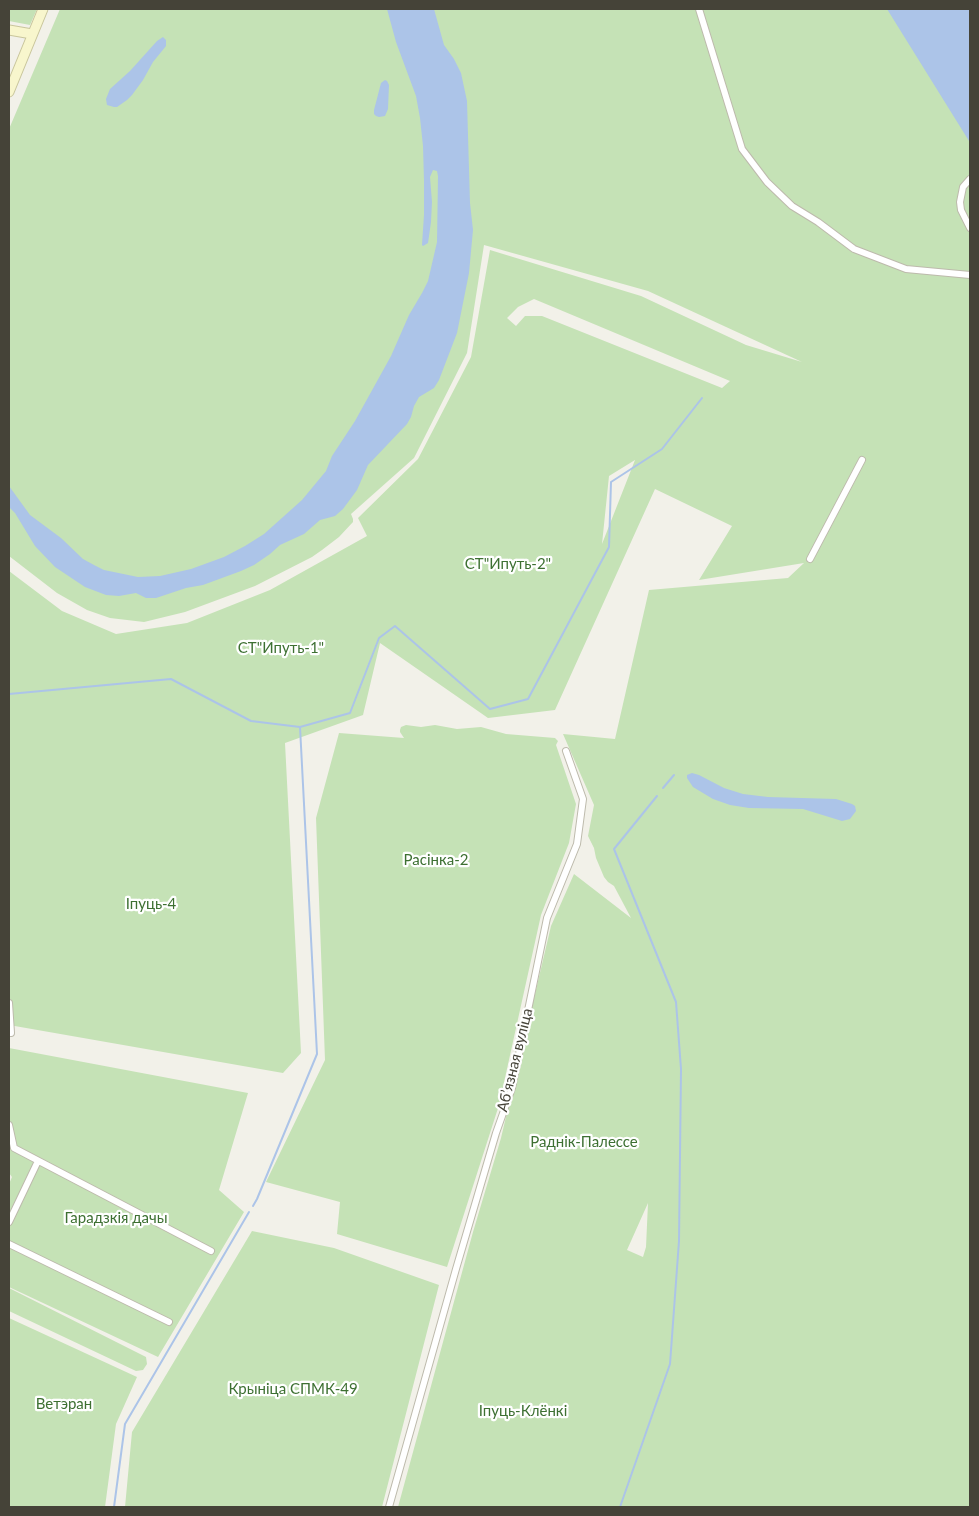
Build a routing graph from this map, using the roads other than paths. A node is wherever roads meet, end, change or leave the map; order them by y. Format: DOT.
graph roads {
  1 [pos="43,9"];
  2 [pos="699,9"];
  3 [pos="12,31"];
  4 [pos="32,34"];
  5 [pos="9,92"];
  6 [pos="970,179"];
  7 [pos="970,228"];
  8 [pos="970,275"];
  9 [pos="862,460"];
  10 [pos="810,559"];
  11 [pos="566,752"];
  12 [pos="9,1003"];
  13 [pos="11,1034"];
  14 [pos="9,1125"];
  15 [pos="38,1161"];
  16 [pos="9,1222"];
  17 [pos="9,1244"];
  18 [pos="211,1251"];
  19 [pos="169,1322"];
  20 [pos="389,1507"];
  1 -- 4 [label="street"];
  2 -- 8 [label="street"];
  3 -- 4 [label="street"];
  4 -- 5 [label="street"];
  6 -- 7 [label="street"];
  9 -- 10 [label="street"];
  11 -- 20 [label="street, Абʼязная вуліца"];
  12 -- 13 [label="street"];
  14 -- 15 [label="street"];
  15 -- 16 [label="street"];
  15 -- 18 [label="street"];
  17 -- 19 [label="street"];
}
